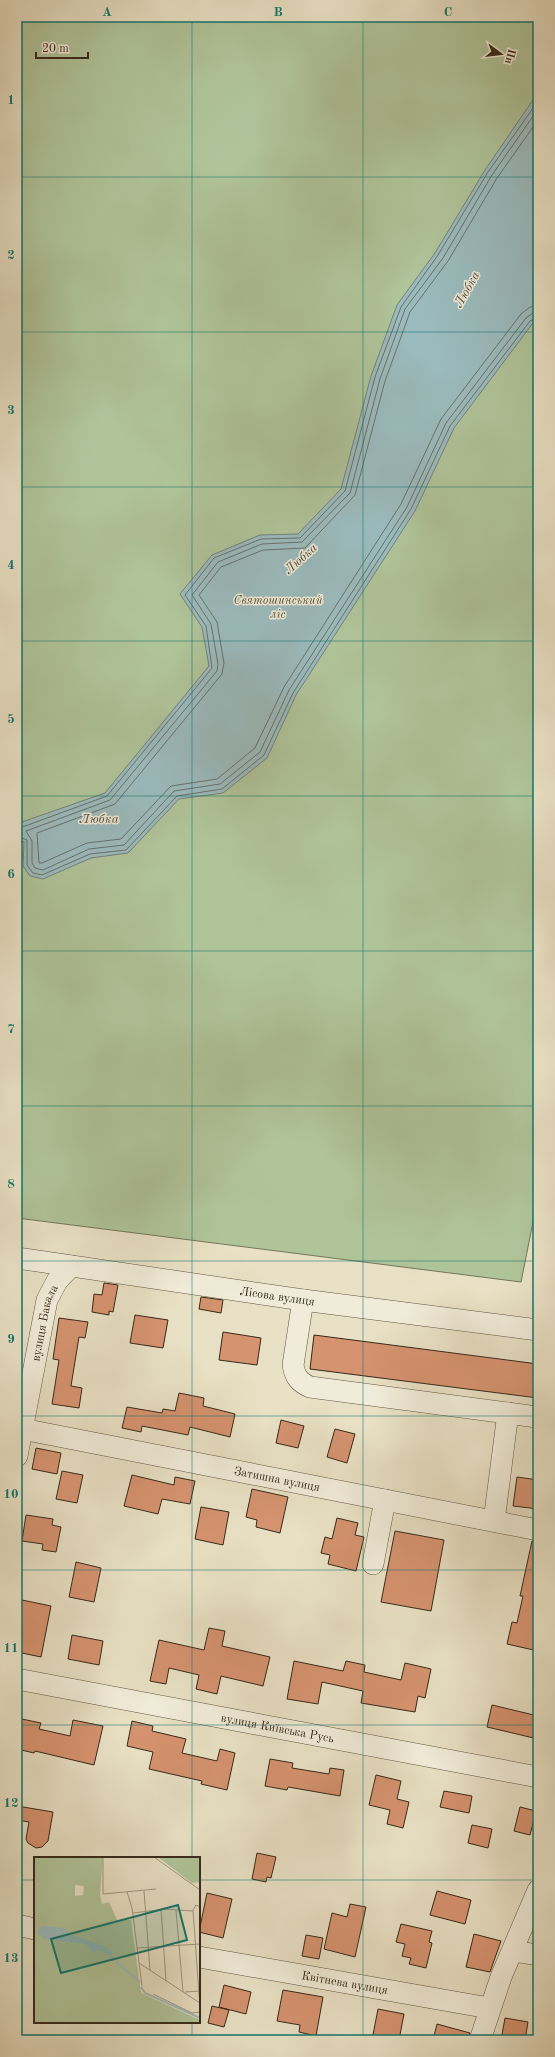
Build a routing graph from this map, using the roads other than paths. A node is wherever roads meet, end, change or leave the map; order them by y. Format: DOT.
graph roads {
  1 [pos="17,1258"];
  2 [pos="71,1266"];
  3 [pos="304,1300"];
  4 [pos="538,1330"];
  5 [pos="508,1413"];
  6 [pos="537,1417"];
  7 [pos="20,1428"];
  8 [pos="17,1456"];
  9 [pos="385,1500"];
  10 [pos="494,1521"];
  11 [pos="538,1530"];
  12 [pos="373,1564"];
  13 [pos="17,1679"];
  14 [pos="538,1777"];
  15 [pos="538,1890"];
  16 [pos="17,1925"];
  17 [pos="34,1929"];
  18 [pos="513,1951"];
  19 [pos="538,1955"];
  20 [pos="200,1957"];
  21 [pos="489,2008"];
  22 [pos="480,2040"];
  1 -- 2 [label="street, Лісова вулиця"];
  2 -- 3 [label="street, Лісова вулиця"];
  2 -- 7 [label="street, вулиця Бакала"];
  3 -- 4 [label="street, Лісова вулиця"];
  3 -- 5 [label="street"];
  5 -- 6 [label="street"];
  5 -- 10 [label="street"];
  7 -- 8 [label="street, вулиця Бакала"];
  7 -- 9 [label="street, Затишна вулиця"];
  9 -- 10 [label="street, Затишна вулиця"];
  9 -- 12 [label="street"];
  10 -- 11 [label="street, Затишна вулиця"];
  13 -- 14 [label="street, вулиця Київська Русь"];
  15 -- 18 [label="street"];
  16 -- 17 [label="street"];
  18 -- 19 [label="street"];
  18 -- 21 [label="street"];
  20 -- 21 [label="street, Квітнева вулиця"];
  21 -- 22 [label="street"];
}
